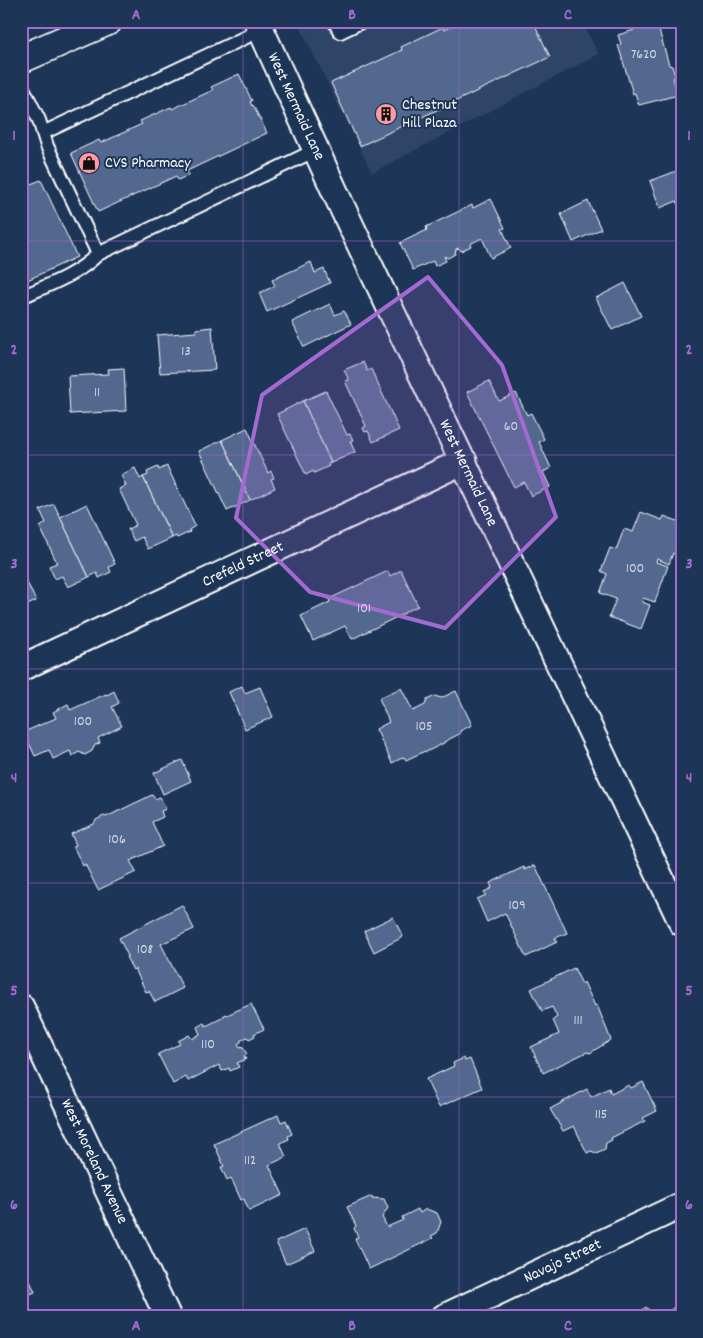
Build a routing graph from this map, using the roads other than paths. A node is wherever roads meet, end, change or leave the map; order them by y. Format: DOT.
graph roads {
  1 [pos="108,21"];
  2 [pos="334,21"];
  3 [pos="363,21"];
  4 [pos="259,26"];
  5 [pos="21,59"];
  6 [pos="21,84"];
  7 [pos="43,133"];
  8 [pos="316,150"];
  9 [pos="98,254"];
  10 [pos="21,297"];
  11 [pos="464,461"];
  12 [pos="21,668"];
  13 [pos="682,923"];
  14 [pos="21,1007"];
  15 [pos="682,1205"];
  16 [pos="168,1317"];
  17 [pos="444,1317"];
  1 -- 5 [label="main road"];
  2 -- 3 [label="lane"];
  4 -- 7 [label="lane"];
  4 -- 8 [label="street, West Mermaid Lane"];
  6 -- 7 [label="lane"];
  7 -- 9 [label="lane"];
  8 -- 9 [label="lane"];
  8 -- 11 [label="street, West Mermaid Lane"];
  9 -- 10 [label="lane"];
  11 -- 12 [label="street, Crefeld Street"];
  11 -- 13 [label="street, West Mermaid Lane"];
  14 -- 16 [label="street, West Moreland Avenue"];
  15 -- 17 [label="street, Navajo Street"];
}
